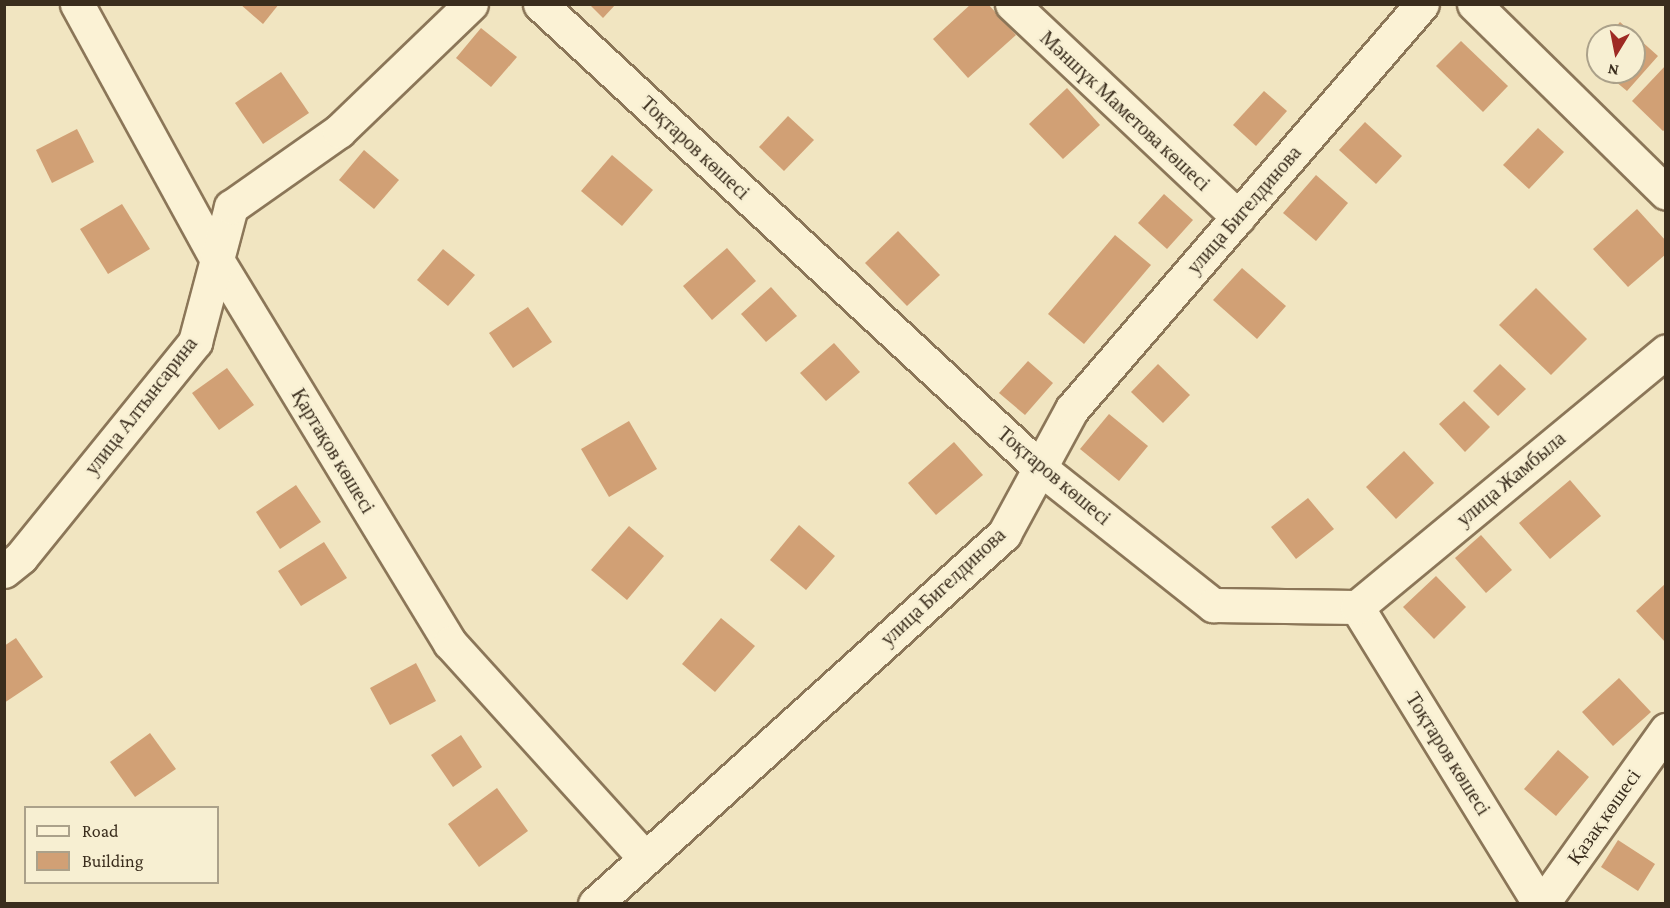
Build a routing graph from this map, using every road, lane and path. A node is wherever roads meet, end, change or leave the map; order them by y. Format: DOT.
graph roads {
  1 [pos="77,4"];
  2 [pos="471,4"];
  3 [pos="540,4"];
  4 [pos="1012,4"];
  5 [pos="1422,4"];
  6 [pos="1474,4"];
  7 [pos="1665,193"];
  8 [pos="1238,218"];
  9 [pos="217,260"];
  10 [pos="1665,351"];
  11 [pos="1040,468"];
  12 [pos="10,553"];
  13 [pos="1357,607"];
  14 [pos="1665,730"];
  15 [pos="645,858"];
  16 [pos="595,903"];
  17 [pos="1541,903"];
  1 -- 9 [label="street, Қартақов көшесі"];
  2 -- 9 [label="street, улица Алтынсарина"];
  3 -- 11 [label="street, Тоқтаров көшесі"];
  4 -- 8 [label="street, Мәншүк Маметова көшесі"];
  5 -- 8 [label="street, улица Бигелдинова"];
  6 -- 7 [label="street"];
  8 -- 11 [label="street, улица Бигелдинова"];
  9 -- 12 [label="street, улица Алтынсарина"];
  9 -- 15 [label="street, Қартақов көшесі"];
  10 -- 13 [label="street, улица Жамбыла"];
  11 -- 13 [label="street, Тоқтаров көшесі"];
  11 -- 15 [label="street, улица Бигелдинова"];
  13 -- 17 [label="street, Тоқтаров көшесі"];
  14 -- 17 [label="street, Қазақ көшесі"];
  15 -- 16 [label="street, улица Бигелдинова"];
}
